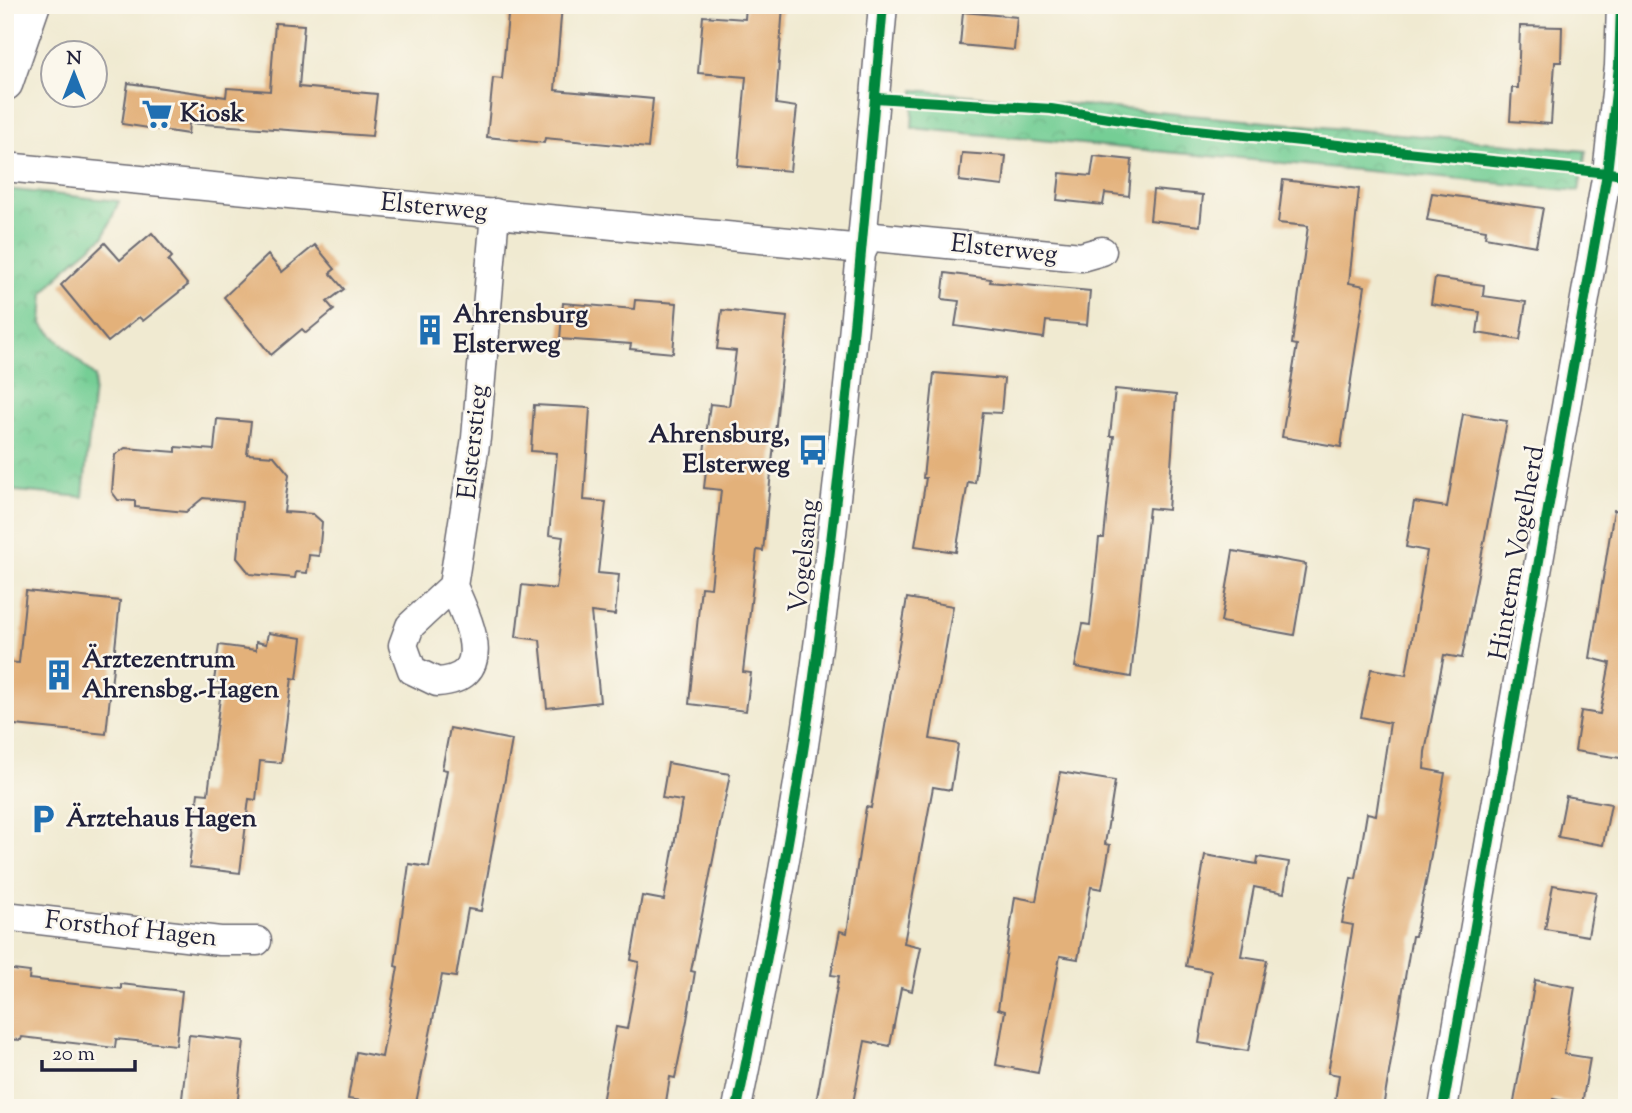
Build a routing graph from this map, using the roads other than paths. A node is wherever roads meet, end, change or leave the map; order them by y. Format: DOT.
graph roads {
  1 [pos="32,5"];
  2 [pos="883,5"];
  3 [pos="1621,5"];
  4 [pos="5,83"];
  5 [pos="5,167"];
  6 [pos="495,214"];
  7 [pos="863,243"];
  8 [pos="1102,251"];
  9 [pos="453,586"];
  10 [pos="5,916"];
  11 [pos="257,941"];
  12 [pos="737,1108"];
  13 [pos="1443,1108"];
  1 -- 4 [label="street"];
  2 -- 7 [label="street, Vogelsang"];
  3 -- 13 [label="street, Hinterm Vogelherd"];
  5 -- 6 [label="street, Elsterweg"];
  6 -- 7 [label="street, Elsterweg"];
  6 -- 9 [label="street, Elsterstieg"];
  7 -- 8 [label="street, Elsterweg"];
  7 -- 12 [label="street, Vogelsang"];
  10 -- 11 [label="street, Forsthof Hagen"];
}
